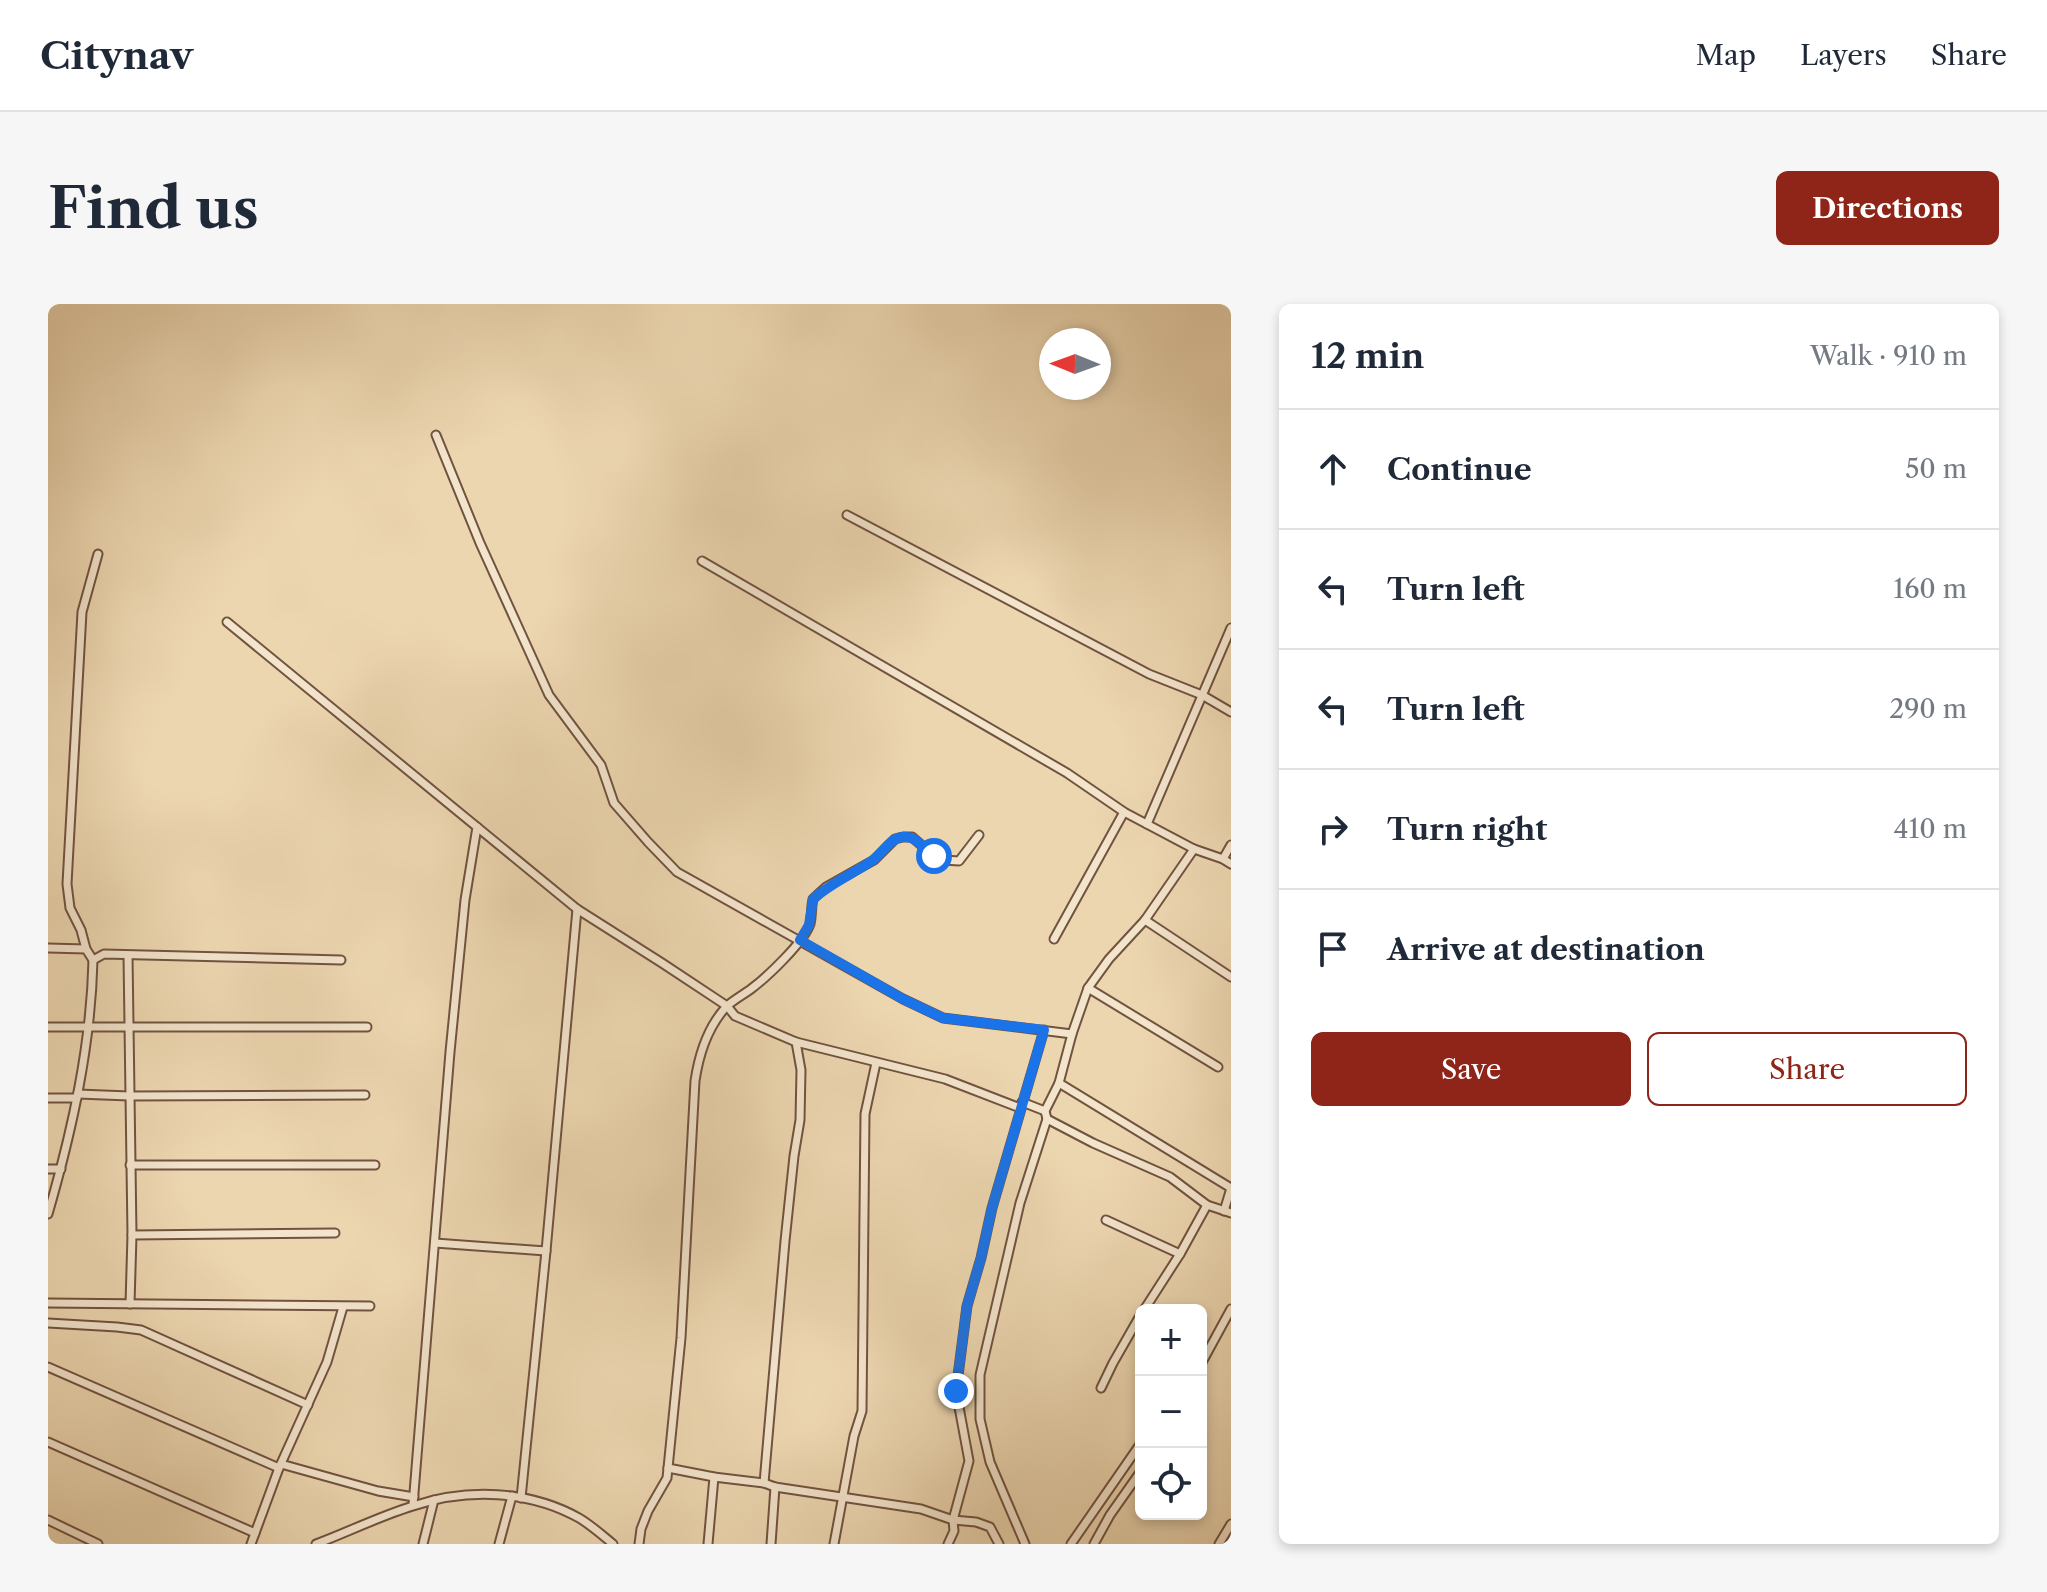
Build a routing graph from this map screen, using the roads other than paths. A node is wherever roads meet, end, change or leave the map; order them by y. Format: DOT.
graph roads {
  1 [pos="436,435"];
  2 [pos="847,515"];
  3 [pos="98,554"];
  4 [pos="702,561"];
  5 [pos="227,622"];
  6 [pos="1231,628"];
  7 [pos="1202,695"];
  8 [pos="1231,712"];
  9 [pos="1124,812"];
  10 [pos="1147,824"];
  11 [pos="477,827"];
  12 [pos="979,835"];
  13 [pos="1231,845"];
  14 [pos="1194,849"];
  15 [pos="1223,859"];
  16 [pos="1231,864"];
  17 [pos="577,909"];
  18 [pos="1145,920"];
  19 [pos="1054,939"];
  20 [pos="800,940"];
  21 [pos="48,948"];
  22 [pos="86,949"];
  23 [pos="128,955"];
  24 [pos="93,960"];
  25 [pos="341,960"];
  26 [pos="1231,977"];
  27 [pos="1088,988"];
  28 [pos="727,1006"];
  29 [pos="48,1027"];
  30 [pos="88,1027"];
  31 [pos="367,1027"];
  32 [pos="130,1028"];
  33 [pos="1044,1030"];
  34 [pos="1072,1034"];
  35 [pos="796,1042"];
  36 [pos="876,1063"];
  37 [pos="1218,1067"];
  38 [pos="1059,1083"];
  39 [pos="365,1095"];
  40 [pos="77,1096"];
  41 [pos="129,1096"];
  42 [pos="48,1098"];
  43 [pos="1021,1105"];
  44 [pos="1046,1115"];
  45 [pos="130,1165"];
  46 [pos="375,1165"];
  47 [pos="48,1169"];
  48 [pos="61,1169"];
  49 [pos="1207,1205"];
  50 [pos="1228,1212"];
  51 [pos="48,1214"];
  52 [pos="1106,1220"];
  53 [pos="335,1233"];
  54 [pos="132,1235"];
  55 [pos="435,1243"];
  56 [pos="546,1251"];
  57 [pos="1180,1254"];
  58 [pos="48,1303"];
  59 [pos="130,1304"];
  60 [pos="1147,1304"];
  61 [pos="370,1306"];
  62 [pos="343,1307"];
  63 [pos="1231,1309"];
  64 [pos="48,1323"];
  65 [pos="1135,1324"];
  66 [pos="1207,1353"];
  67 [pos="48,1367"];
  68 [pos="1101,1388"];
  69 [pos="308,1405"];
  70 [pos="48,1442"];
  71 [pos="1138,1448"];
  72 [pos="280,1466"];
  73 [pos="668,1468"];
  74 [pos="714,1477"];
  75 [pos="1135,1480"];
  76 [pos="764,1483"];
  77 [pos="775,1487"];
  78 [pos="512,1496"];
  79 [pos="521,1498"];
  80 [pos="842,1498"];
  81 [pos="434,1500"];
  82 [pos="414,1501"];
  83 [pos="48,1520"];
  84 [pos="953,1520"];
  85 [pos="1231,1524"];
  86 [pos="350,1531"];
  87 [pos="255,1533"];
  88 [pos="98,1544"];
  89 [pos="251,1544"];
  90 [pos="316,1544"];
  91 [pos="349,1544"];
  92 [pos="423,1544"];
  93 [pos="499,1544"];
  94 [pos="613,1544"];
  95 [pos="639,1544"];
  96 [pos="708,1544"];
  97 [pos="771,1544"];
  98 [pos="834,1544"];
  99 [pos="948,1544"];
  100 [pos="999,1544"];
  101 [pos="1025,1544"];
  102 [pos="1071,1544"];
  103 [pos="1094,1544"];
  104 [pos="1219,1544"];
  1 -- 20 [label="street"];
  2 -- 7 [label="street"];
  3 -- 22 [label="street"];
  4 -- 9 [label="street"];
  5 -- 11 [label="street"];
  6 -- 7 [label="street"];
  7 -- 8 [label="street"];
  7 -- 10 [label="street"];
  9 -- 10 [label="street"];
  9 -- 19 [label="street"];
  10 -- 14 [label="street"];
  11 -- 17 [label="street"];
  11 -- 55 [label="street"];
  12 -- 20 [label="street"];
  13 -- 15 [label="street"];
  14 -- 15 [label="street"];
  14 -- 18 [label="street"];
  15 -- 16 [label="street"];
  17 -- 28 [label="street"];
  17 -- 56 [label="street"];
  18 -- 26 [label="street"];
  18 -- 27 [label="street"];
  20 -- 28 [label="street"];
  20 -- 33 [label="street"];
  21 -- 22 [label="street"];
  22 -- 24 [label="street"];
  23 -- 24 [label="street"];
  23 -- 25 [label="street"];
  23 -- 32 [label="street"];
  24 -- 30 [label="street"];
  27 -- 34 [label="street"];
  27 -- 37 [label="street"];
  28 -- 35 [label="street"];
  28 -- 73 [label="street"];
  29 -- 30 [label="street"];
  30 -- 32 [label="street"];
  30 -- 40 [label="street"];
  31 -- 32 [label="street"];
  32 -- 41 [label="street"];
  33 -- 34 [label="street"];
  33 -- 43 [label="street"];
  34 -- 38 [label="street"];
  35 -- 36 [label="street"];
  35 -- 76 [label="street"];
  36 -- 43 [label="street"];
  36 -- 80 [label="street"];
  38 -- 44 [label="street"];
  38 -- 50 [label="street"];
  39 -- 41 [label="street"];
  40 -- 41 [label="street"];
  40 -- 42 [label="street"];
  40 -- 48 [label="street"];
  41 -- 45 [label="street"];
  43 -- 44 [label="street"];
  43 -- 84 [label="street"];
  44 -- 49 [label="street"];
  44 -- 101 [label="street"];
  45 -- 46 [label="street"];
  45 -- 54 [label="street"];
  47 -- 48 [label="street"];
  48 -- 51 [label="street"];
  49 -- 50 [label="street"];
  49 -- 57 [label="street"];
  52 -- 57 [label="street"];
  53 -- 54 [label="street"];
  54 -- 59 [label="street"];
  55 -- 56 [label="street"];
  55 -- 82 [label="street"];
  56 -- 79 [label="street"];
  57 -- 60 [label="street"];
  58 -- 59 [label="street"];
  59 -- 62 [label="street"];
  61 -- 62 [label="street"];
  62 -- 69 [label="street"];
  63 -- 66 [label="street"];
  64 -- 69 [label="street"];
  65 -- 68 [label="street"];
  67 -- 72 [label="street"];
  69 -- 72 [label="street"];
  70 -- 87 [label="street"];
  71 -- 102 [label="street"];
  72 -- 82 [label="street"];
  72 -- 87 [label="street"];
  73 -- 74 [label="street"];
  73 -- 95 [label="street"];
  74 -- 76 [label="street"];
  74 -- 96 [label="street"];
  75 -- 103 [label="street"];
  76 -- 77 [label="street"];
  77 -- 80 [label="street"];
  77 -- 97 [label="street"];
  78 -- 79 [label="street"];
  78 -- 81 [label="street"];
  78 -- 93 [label="street"];
  79 -- 94 [label="street"];
  80 -- 84 [label="street"];
  80 -- 98 [label="street"];
  81 -- 82 [label="street"];
  81 -- 92 [label="street"];
  82 -- 86 [label="street"];
  83 -- 88 [label="street"];
  84 -- 99 [label="street"];
  84 -- 100 [label="street"];
  85 -- 104 [label="street"];
  86 -- 90 [label="street"];
  86 -- 91 [label="street"];
  87 -- 89 [label="street"];
}
